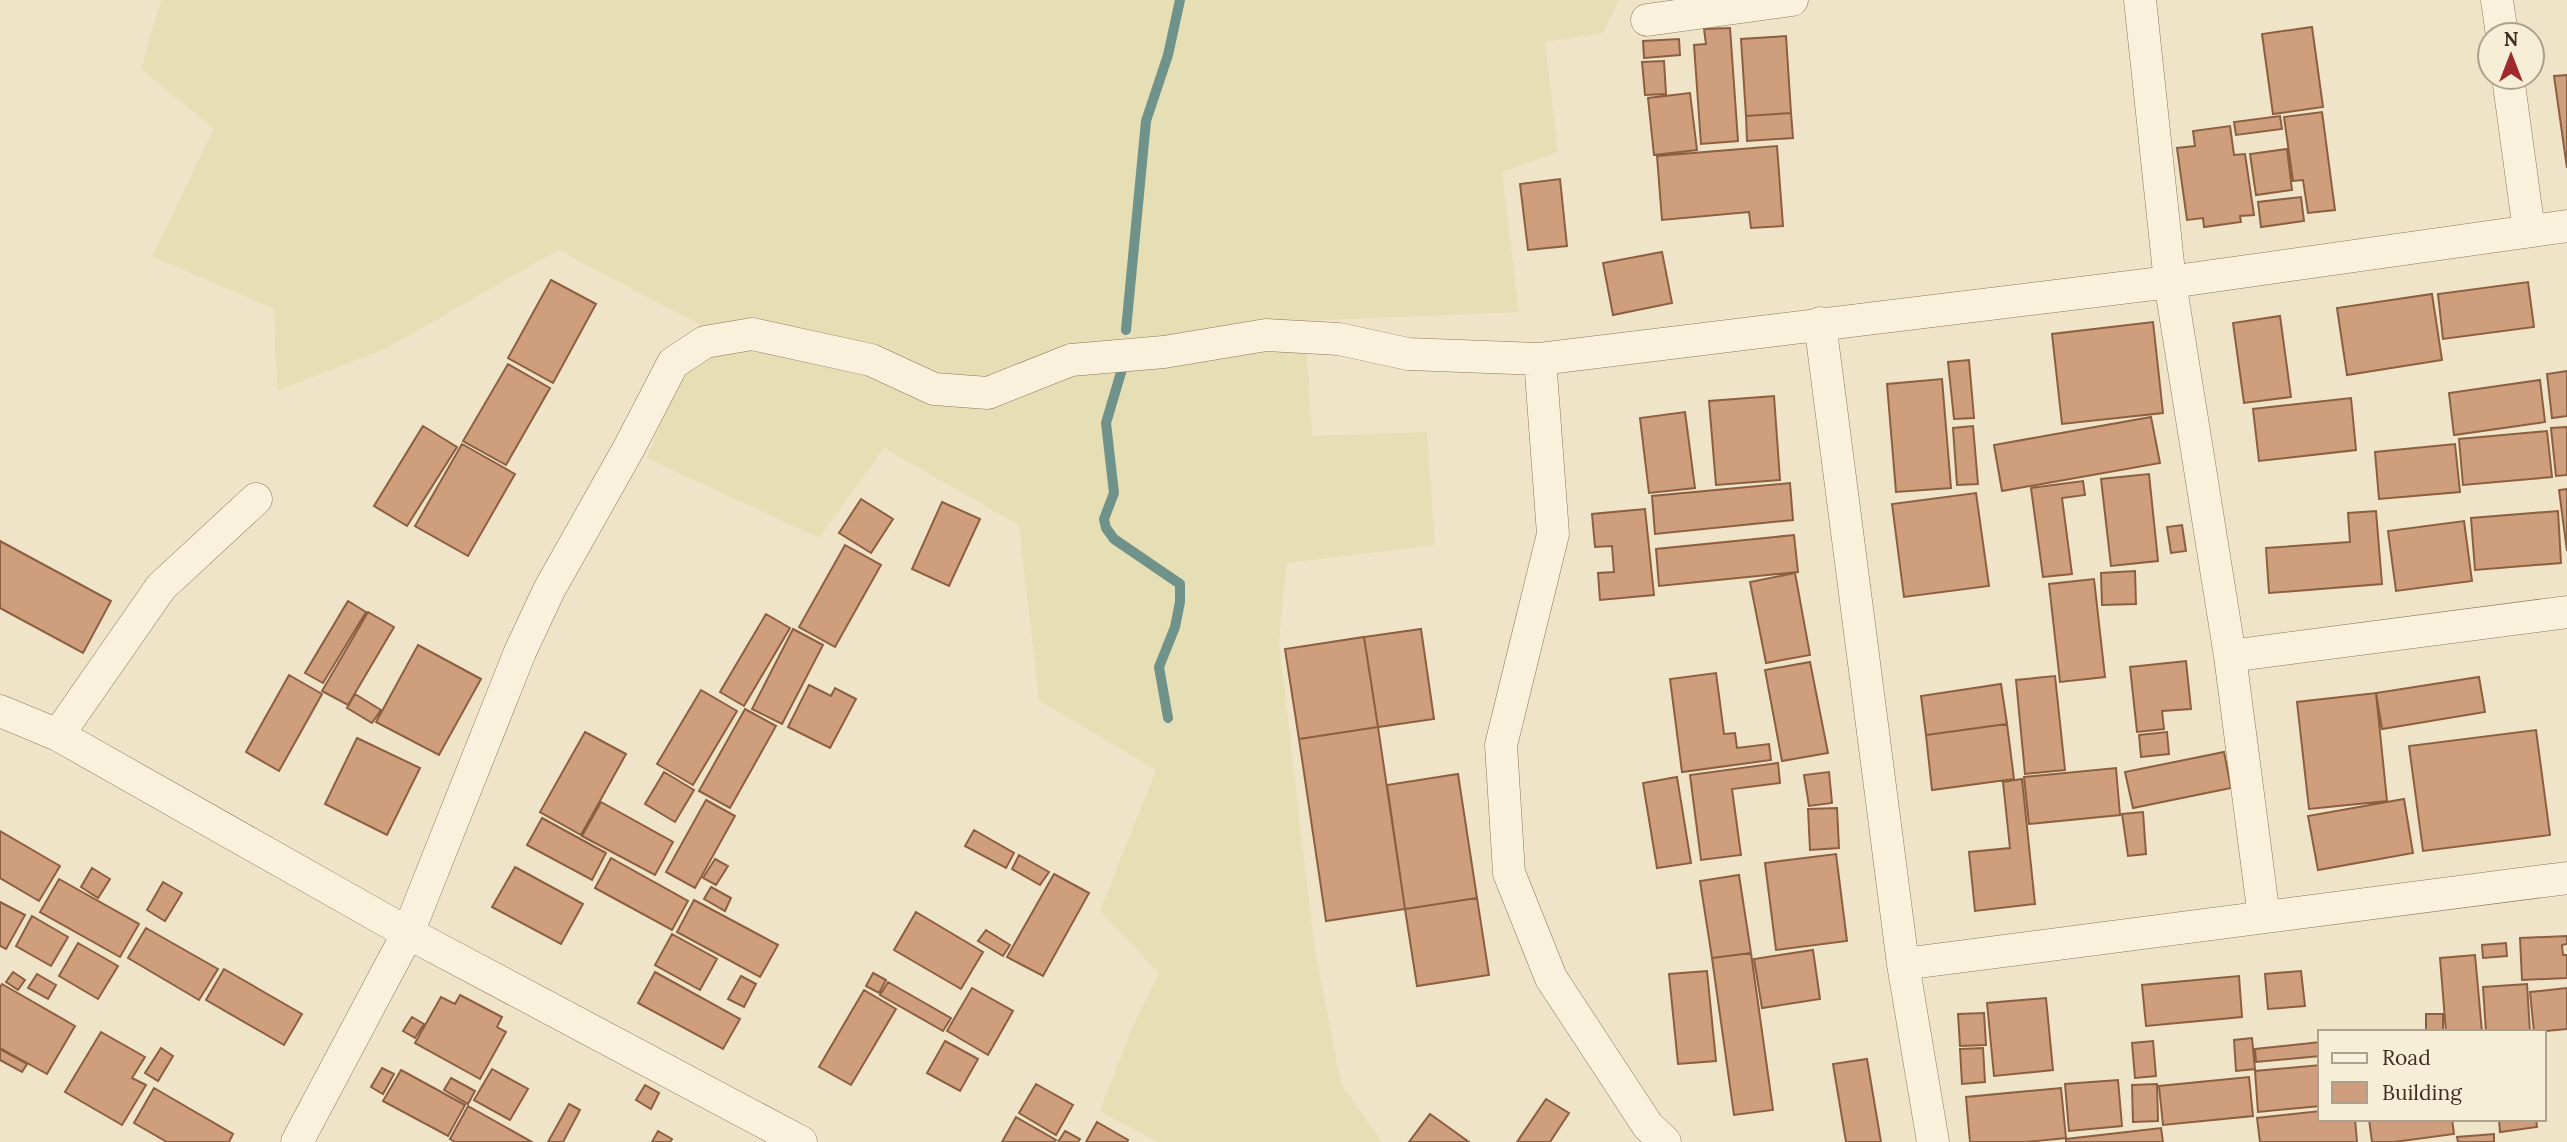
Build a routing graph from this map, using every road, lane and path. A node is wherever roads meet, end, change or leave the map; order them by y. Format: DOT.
graph roads {
  1 [pos="1792,0"];
  2 [pos="2140,0"];
  3 [pos="2497,0"];
  4 [pos="1647,20"];
  5 [pos="2500,21"];
  6 [pos="2510,91"];
  7 [pos="2567,226"];
  8 [pos="2529,231"];
  9 [pos="2170,282"];
  10 [pos="1820,323"];
  11 [pos="1540,359"];
  12 [pos="256,499"];
  13 [pos="2567,612"];
  14 [pos="2230,656"];
  15 [pos="0,711"];
  16 [pos="58,735"];
  17 [pos="2567,878"];
  18 [pos="2264,918"];
  19 [pos="408,933"];
  20 [pos="1903,964"];
  21 [pos="297,1142"];
  22 [pos="801,1142"];
  23 [pos="1665,1142"];
  24 [pos="1933,1142"];
  1 -- 4 [label="street"];
  2 -- 9 [label="street"];
  3 -- 5 [label="street"];
  6 -- 8 [label="street"];
  7 -- 8 [label="street"];
  8 -- 9 [label="street"];
  9 -- 10 [label="street"];
  9 -- 14 [label="street"];
  10 -- 11 [label="street"];
  10 -- 20 [label="street"];
  11 -- 19 [label="street"];
  11 -- 23 [label="street"];
  12 -- 16 [label="street"];
  13 -- 14 [label="street"];
  14 -- 18 [label="street"];
  15 -- 16 [label="street"];
  16 -- 19 [label="street"];
  17 -- 18 [label="street"];
  18 -- 20 [label="street"];
  19 -- 21 [label="street"];
  19 -- 22 [label="street"];
  20 -- 24 [label="street"];
}
